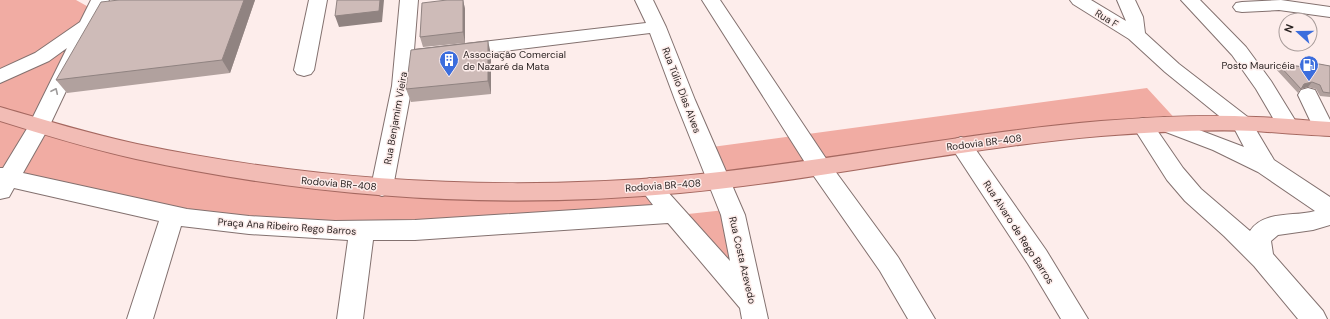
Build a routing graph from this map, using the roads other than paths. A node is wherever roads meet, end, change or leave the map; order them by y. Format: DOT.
graph roads {
  1 [pos="318,0"];
  2 [pos="409,0"];
  3 [pos="644,0"];
  4 [pos="711,0"];
  5 [pos="1079,0"];
  6 [pos="1126,0"];
  7 [pos="1190,0"];
  8 [pos="1275,3"];
  9 [pos="116,7"];
  10 [pos="1242,7"];
  11 [pos="93,11"];
  12 [pos="1330,12"];
  13 [pos="657,27"];
  14 [pos="1136,35"];
  15 [pos="404,58"];
  16 [pos="304,70"];
  17 [pos="0,77"];
  18 [pos="1308,95"];
  19 [pos="0,115"];
  20 [pos="1242,123"];
  21 [pos="1154,125"];
  22 [pos="1287,125"];
  23 [pos="38,127"];
  24 [pos="1326,128"];
  25 [pos="961,145"];
  26 [pos="819,166"];
  27 [pos="1266,166"];
  28 [pos="719,180"];
  29 [pos="2,182"];
  30 [pos="382,187"];
  31 [pos="650,187"];
  32 [pos="1330,208"];
  33 [pos="674,212"];
  34 [pos="173,215"];
  35 [pos="362,230"];
  36 [pos="1263,259"];
  37 [pos="754,312"];
  38 [pos="140,319"];
  39 [pos="350,319"];
  40 [pos="922,319"];
  41 [pos="1075,319"];
  42 [pos="1314,319"];
  1 -- 16 [label="street"];
  2 -- 15 [label="street, Rua Benjamim Vieira"];
  3 -- 13 [label="street, Rua Túlio Dias Alves"];
  4 -- 26 [label="street"];
  5 -- 14 [label="street, Rua F"];
  6 -- 14 [label="street"];
  7 -- 22 [label="street"];
  8 -- 10 [label="street"];
  8 -- 12 [label="street"];
  9 -- 11 [label="street"];
  11 -- 17 [label="street"];
  23 -- 11 [label="street, one-way"];
  13 -- 15 [label="street"];
  13 -- 28 [label="street, Rua Túlio Dias Alves"];
  14 -- 20 [label="street, Rua F"];
  15 -- 30 [label="street, Rua Benjamim Vieira"];
  18 -- 24 [label="street"];
  19 -- 23 [label="main road, Rodovia BR-408"];
  20 -- 21 [label="main road, Rodovia BR-408"];
  20 -- 22 [label="main road, Rodovia BR-408"];
  20 -- 27 [label="street"];
  21 -- 25 [label="main road, Rodovia BR-408"];
  21 -- 27 [label="street"];
  21 -- 36 [label="street"];
  22 -- 24 [label="main road, Rodovia BR-408"];
  23 -- 29 [label="street"];
  23 -- 30 [label="main road, Rodovia BR-408"];
  25 -- 26 [label="main road, Rodovia BR-408"];
  25 -- 41 [label="street, Rua Alvaro de Rego Barros"];
  26 -- 28 [label="main road, Rodovia BR-408"];
  26 -- 40 [label="street"];
  27 -- 32 [label="street"];
  28 -- 31 [label="main road, Rodovia BR-408"];
  28 -- 37 [label="street, Rua Costa Azevedo"];
  29 -- 34 [label="street, Praça Ana Ribeiro Rego Barros"];
  30 -- 31 [label="main road, Rodovia BR-408"];
  31 -- 33 [label="street"];
  32 -- 36 [label="street"];
  33 -- 35 [label="street, Praça Ana Ribeiro Rego Barros"];
  33 -- 37 [label="street"];
  34 -- 35 [label="street, Praça Ana Ribeiro Rego Barros"];
  34 -- 38 [label="street"];
  35 -- 39 [label="street"];
  36 -- 42 [label="street"];
}
